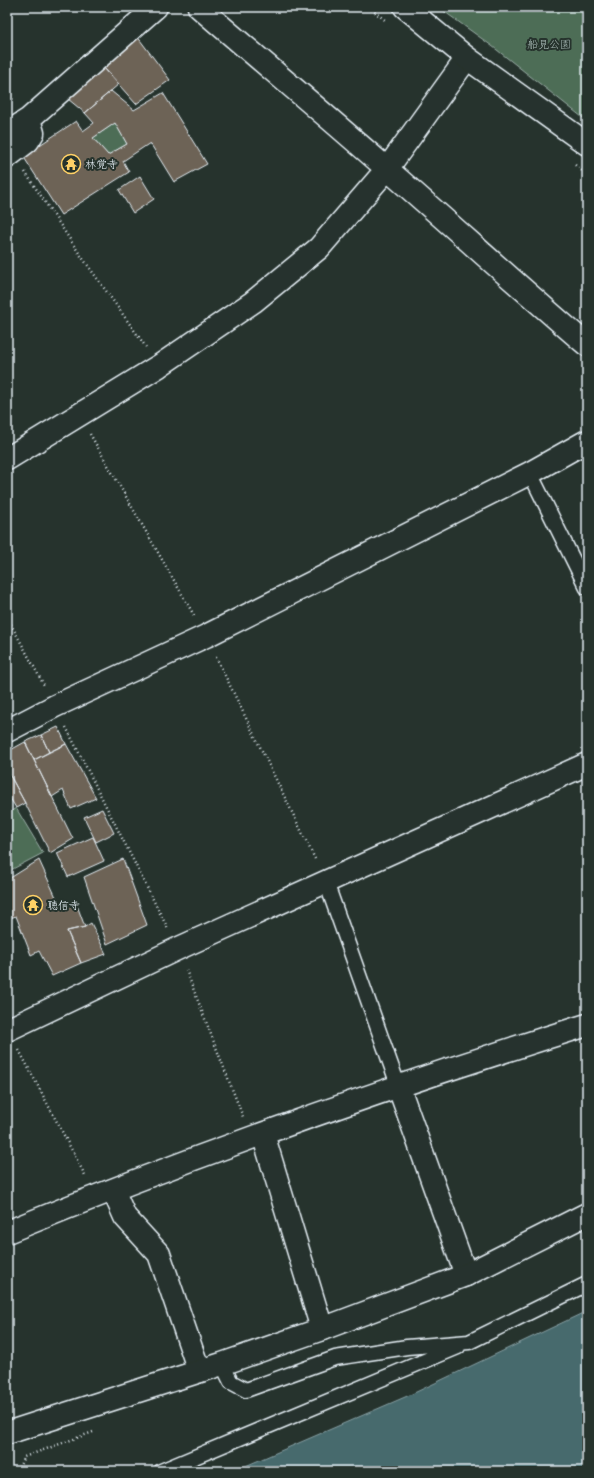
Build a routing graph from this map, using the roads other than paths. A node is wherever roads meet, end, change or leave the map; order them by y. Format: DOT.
graph roads {
  1 [pos="156,7"];
  2 [pos="199,7"];
  3 [pos="405,7"];
  4 [pos="467,58"];
  5 [pos="587,144"];
  6 [pos="9,148"];
  7 [pos="388,169"];
  8 [pos="587,345"];
  9 [pos="587,441"];
  10 [pos="7,459"];
  11 [pos="530,473"];
  12 [pos="587,588"];
  13 [pos="7,732"];
  14 [pos="587,764"];
  15 [pos="326,882"];
  16 [pos="587,1025"];
  17 [pos="8,1030"];
  18 [pos="398,1085"];
  19 [pos="257,1136"];
  20 [pos="105,1193"];
  21 [pos="587,1214"];
  22 [pos="7,1232"];
  23 [pos="466,1275"];
  24 [pos="587,1284"];
  25 [pos="322,1329"];
  26 [pos="469,1342"];
  27 [pos="222,1364"];
  28 [pos="199,1371"];
  29 [pos="7,1433"];
  30 [pos="162,1471"];
  1 -- 6 [label="street"];
  2 -- 7 [label="street"];
  3 -- 4 [label="street"];
  4 -- 5 [label="street"];
  4 -- 7 [label="street"];
  7 -- 8 [label="street"];
  7 -- 10 [label="street"];
  9 -- 11 [label="street"];
  11 -- 12 [label="lane"];
  11 -- 13 [label="street"];
  14 -- 15 [label="street"];
  15 -- 17 [label="street"];
  15 -- 18 [label="lane"];
  16 -- 18 [label="street"];
  18 -- 19 [label="street"];
  18 -- 23 [label="street"];
  19 -- 20 [label="street"];
  19 -- 25 [label="street"];
  20 -- 22 [label="street"];
  20 -- 28 [label="street"];
  21 -- 23 [label="street"];
  23 -- 25 [label="street"];
  24 -- 26 [label="lane"];
  25 -- 27 [label="street"];
  26 -- 27 [label="lane"];
  26 -- 30 [label="lane"];
  27 -- 28 [label="street"];
  28 -- 29 [label="street"];
}
